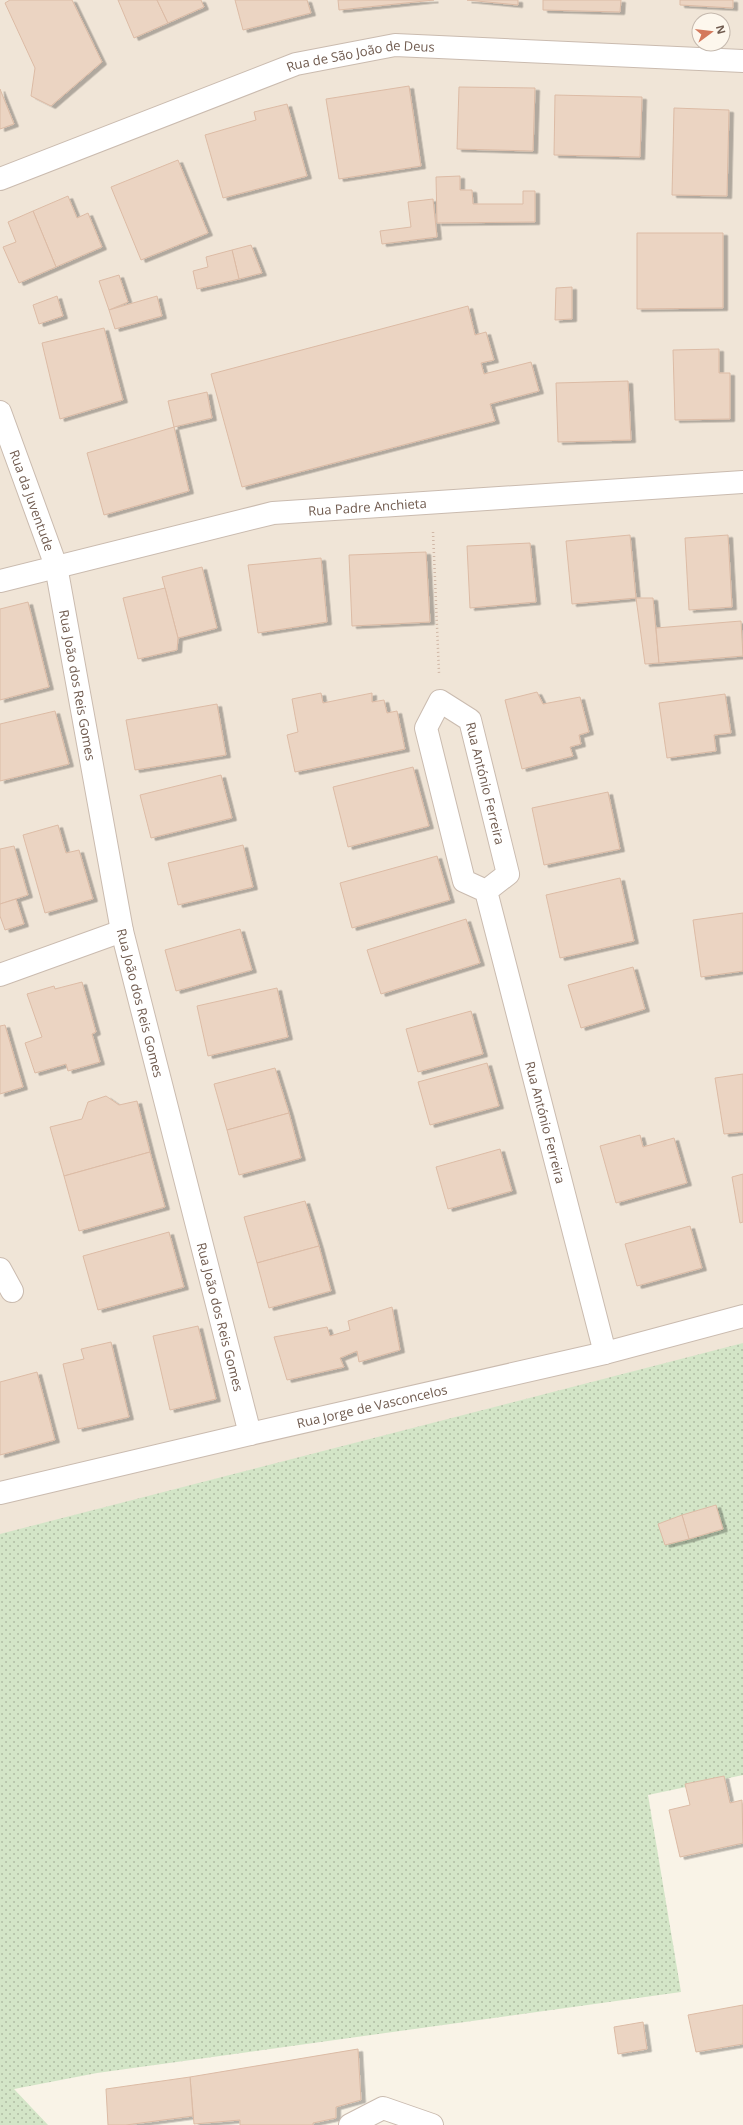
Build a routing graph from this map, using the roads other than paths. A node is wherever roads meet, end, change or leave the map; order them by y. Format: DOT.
graph roads {
  1 [pos="743,61"];
  2 [pos="0,179"];
  3 [pos="0,412"];
  4 [pos="743,482"];
  5 [pos="56,566"];
  6 [pos="0,581"];
  7 [pos="486,891"];
  8 [pos="122,931"];
  9 [pos="0,975"];
  10 [pos="0,1269"];
  11 [pos="12,1291"];
  12 [pos="743,1316"];
  13 [pos="605,1353"];
  14 [pos="250,1434"];
  15 [pos="0,1493"];
  16 [pos="350,2125"];
  17 [pos="432,2125"];
  1 -- 2 [label="street, Rua de São João de Deus"];
  3 -- 5 [label="street, Rua da Juventude"];
  4 -- 5 [label="street, Rua Padre Anchieta"];
  5 -- 6 [label="street, Rua Padre Anchieta"];
  5 -- 8 [label="street, Rua João dos Reis Gomes"];
  7 -- 7 [label="street, Rua António Ferreira"];
  7 -- 13 [label="street, Rua António Ferreira"];
  8 -- 9 [label="street"];
  8 -- 14 [label="street, Rua João dos Reis Gomes"];
  10 -- 11 [label="street"];
  12 -- 13 [label="street, Rua Jorge de Vasconcelos"];
  13 -- 14 [label="street, Rua Jorge de Vasconcelos"];
  14 -- 15 [label="street, Rua Jorge de Vasconcelos"];
  16 -- 17 [label="street"];
}
